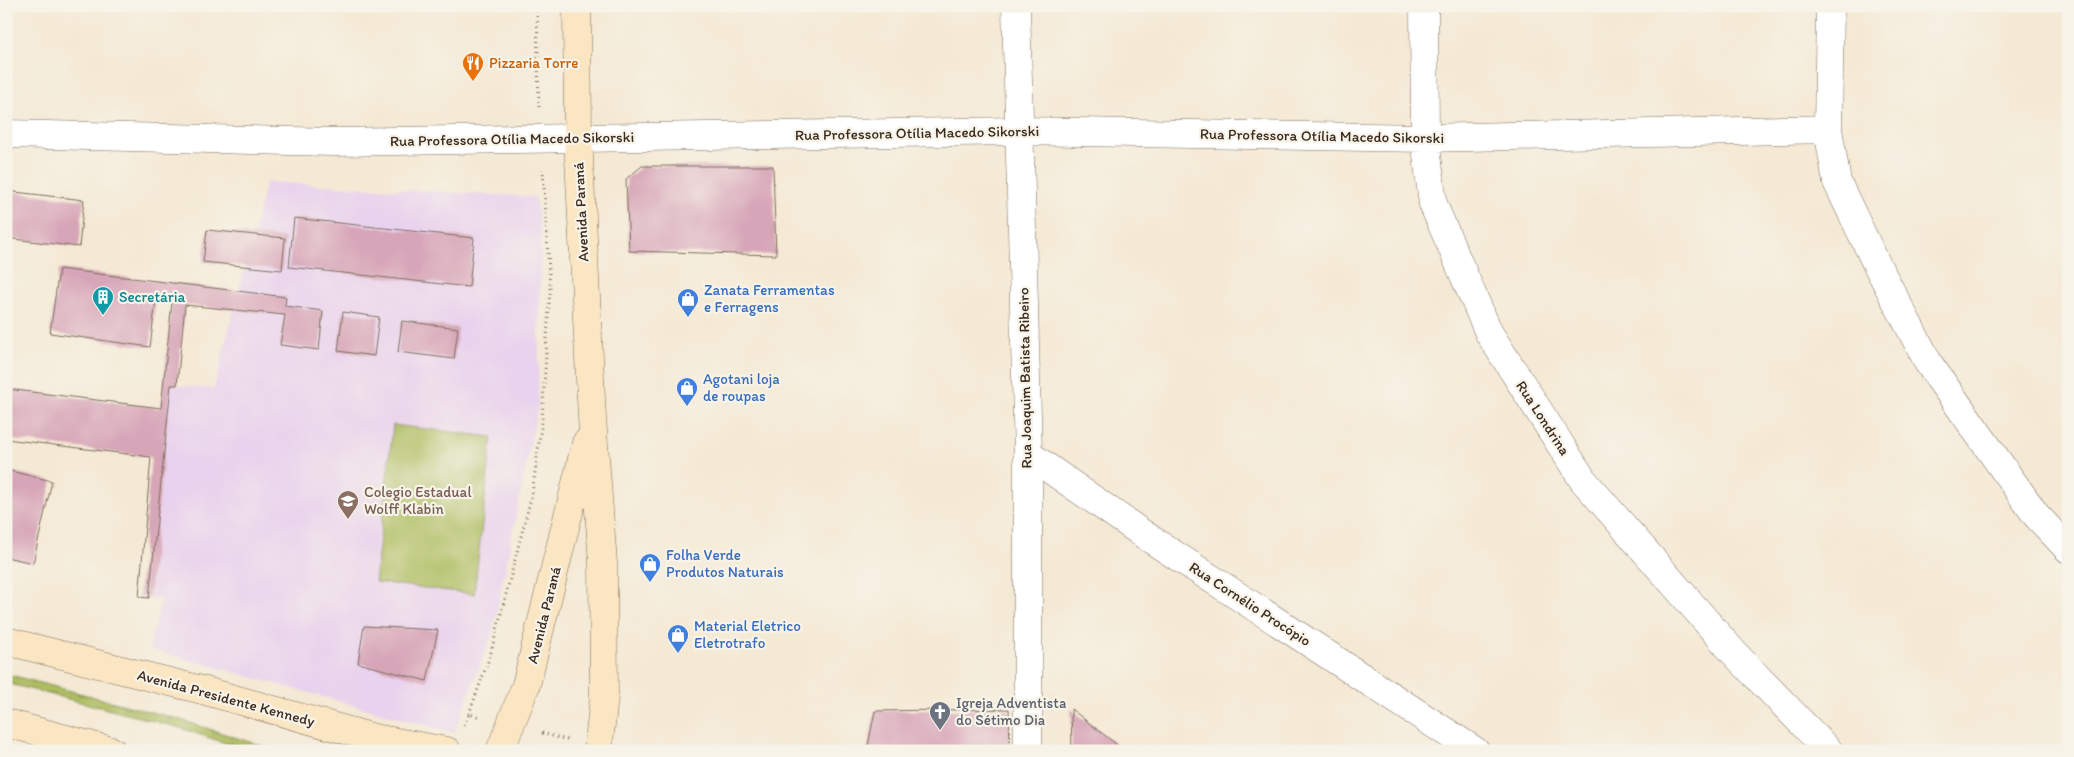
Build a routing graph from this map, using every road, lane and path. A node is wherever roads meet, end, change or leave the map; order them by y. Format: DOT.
graph roads {
  1 [pos="537,6"];
  2 [pos="577,6"];
  3 [pos="1016,6"];
  4 [pos="1424,6"];
  5 [pos="1830,6"];
  6 [pos="1828,129"];
  7 [pos="1019,132"];
  8 [pos="6,134"];
  9 [pos="578,138"];
  10 [pos="1424,138"];
  11 [pos="540,139"];
  12 [pos="592,418"];
  13 [pos="1028,454"];
  14 [pos="2068,549"];
  15 [pos="6,641"];
  16 [pos="470,714"];
  17 [pos="6,723"];
  18 [pos="112,751"];
  19 [pos="446,751"];
  20 [pos="500,751"];
  21 [pos="598,751"];
  22 [pos="1028,751"];
  23 [pos="1476,751"];
  24 [pos="1829,751"];
  1 -- 11 [label="path"];
  2 -- 9 [label="main road, Avenida Paraná"];
  3 -- 7 [label="street, Rua Joaquim Batista Ribeiro"];
  4 -- 10 [label="street, Rua Londrina"];
  5 -- 6 [label="street"];
  6 -- 10 [label="street, Rua Professora Otília Macedo Sikorski"];
  6 -- 14 [label="street"];
  7 -- 9 [label="street, Rua Professora Otília Macedo Sikorski"];
  7 -- 10 [label="street, Rua Professora Otília Macedo Sikorski"];
  7 -- 13 [label="street, Rua Joaquim Batista Ribeiro"];
  8 -- 11 [label="street, Rua Professora Otília Macedo Sikorski"];
  9 -- 11 [label="street, Rua Professora Otília Macedo Sikorski"];
  9 -- 12 [label="main road, Avenida Paraná"];
  10 -- 24 [label="street, Rua Londrina"];
  11 -- 16 [label="path"];
  12 -- 20 [label="main road, Avenida Paraná"];
  12 -- 21 [label="main road, Avenida Paraná"];
  13 -- 22 [label="street, Rua Joaquim Batista Ribeiro"];
  13 -- 23 [label="street, Rua Cornélio Procópio"];
  15 -- 19 [label="main road, Avenida Presidente Kennedy"];
  17 -- 18 [label="main road"];
}
